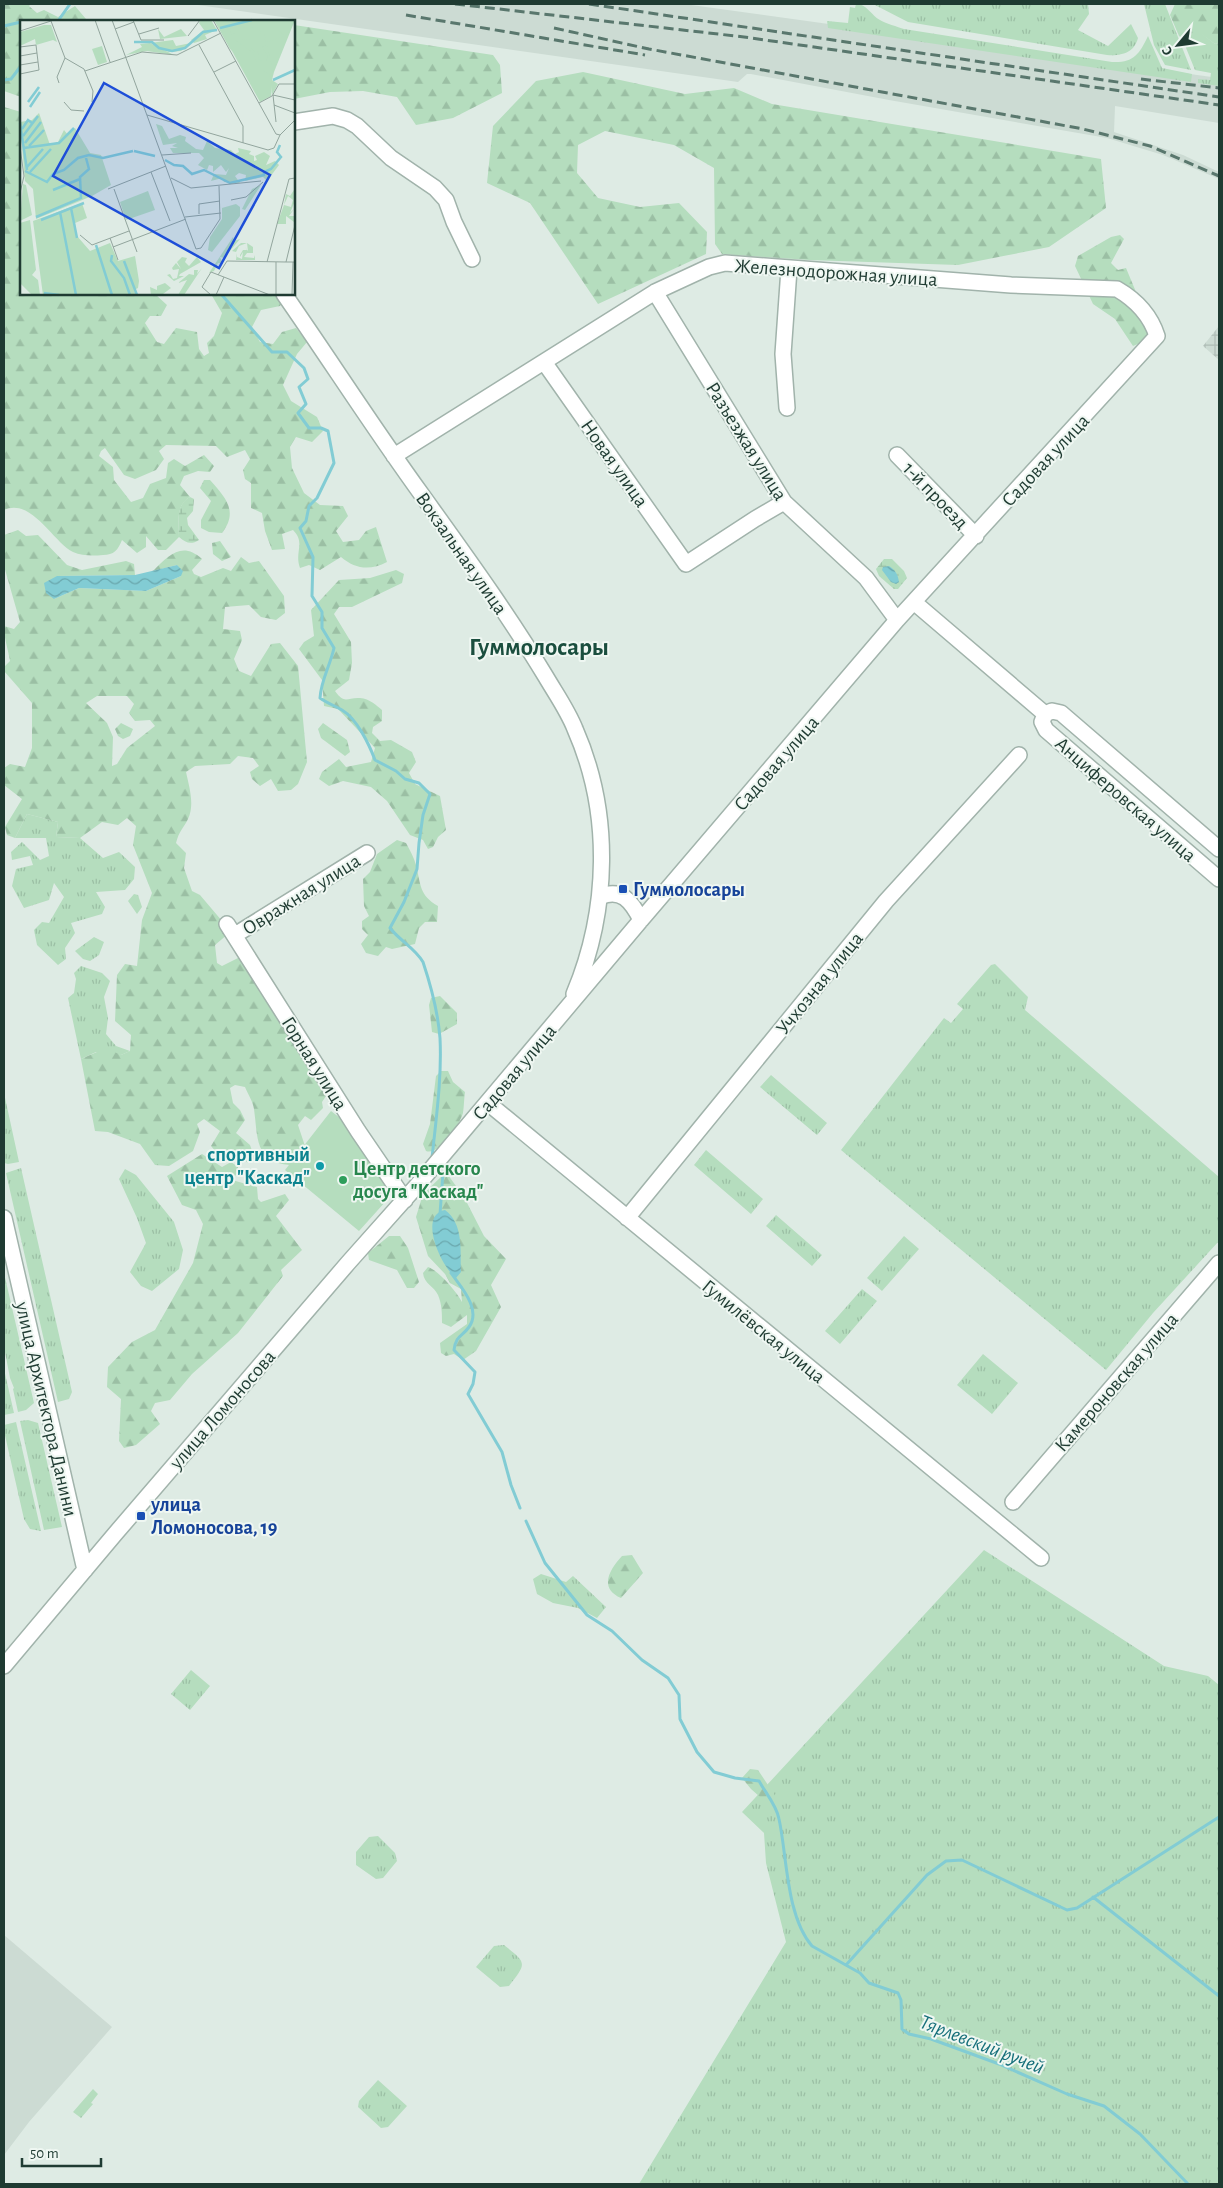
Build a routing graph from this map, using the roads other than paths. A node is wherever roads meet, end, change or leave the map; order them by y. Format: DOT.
graph roads {
  1 [pos="295,122"];
  2 [pos="472,259"];
  3 [pos="789,269"];
  4 [pos="656,292"];
  5 [pos="285,295"];
  6 [pos="1157,336"];
  7 [pos="544,362"];
  8 [pos="787,408"];
  9 [pos="897,455"];
  10 [pos="394,456"];
  11 [pos="784,502"];
  12 [pos="976,536"];
  13 [pos="915,602"];
  14 [pos="898,620"];
  15 [pos="1045,714"];
  16 [pos="1019,755"];
  17 [pos="1187,822"];
  18 [pos="1173,839"];
  19 [pos="1219,849"];
  20 [pos="367,853"];
  21 [pos="1219,879"];
  22 [pos="600,897"];
  23 [pos="641,920"];
  24 [pos="231,930"];
  25 [pos="568,1006"];
  26 [pos="488,1103"];
  27 [pos="405,1200"];
  28 [pos="4,1218"];
  29 [pos="627,1218"];
  30 [pos="1219,1263"];
  31 [pos="1013,1502"];
  32 [pos="1041,1558"];
  33 [pos="85,1570"];
  34 [pos="4,1666"];
  1 -- 2 [label="street"];
  3 -- 4 [label="street, Железнодорожная улица"];
  3 -- 6 [label="street, Железнодорожная улица"];
  3 -- 8 [label="street"];
  4 -- 7 [label="street, Железнодорожная улица"];
  4 -- 11 [label="street, Разъезжая улица"];
  5 -- 10 [label="street, Вокзальная улица"];
  6 -- 12 [label="street, Садовая улица"];
  7 -- 10 [label="street, Железнодорожная улица"];
  7 -- 11 [label="street, Новая улица"];
  9 -- 12 [label="street, 1-й проезд"];
  10 -- 22 [label="street, Вокзальная улица"];
  11 -- 14 [label="street, Разъезжая улица"];
  12 -- 13 [label="street, Садовая улица"];
  13 -- 14 [label="street, Садовая улица"];
  13 -- 15 [label="street, Анциферовская улица"];
  14 -- 23 [label="street, Садовая улица"];
  15 -- 17 [label="street, Анциферовская улица"];
  15 -- 18 [label="street, Анциферовская улица"];
  16 -- 29 [label="street, Учхозная улица"];
  17 -- 18 [label="street"];
  17 -- 19 [label="street, Анциферовская улица"];
  18 -- 21 [label="street, Анциферовская улица"];
  20 -- 24 [label="street, Овражная улица"];
  22 -- 23 [label="street"];
  22 -- 25 [label="street, Вокзальная улица"];
  23 -- 25 [label="street, Садовая улица"];
  24 -- 27 [label="street, Горная улица"];
  25 -- 26 [label="street, Садовая улица"];
  26 -- 27 [label="street, Садовая улица"];
  26 -- 29 [label="street, Гумилёвская улица"];
  27 -- 33 [label="street, улица Ломоносова"];
  28 -- 33 [label="street, улица Архитектора Данини"];
  29 -- 32 [label="street, Гумилёвская улица"];
  30 -- 31 [label="street, Камероновская улица"];
  33 -- 34 [label="street, улица Ломоносова"];
}
